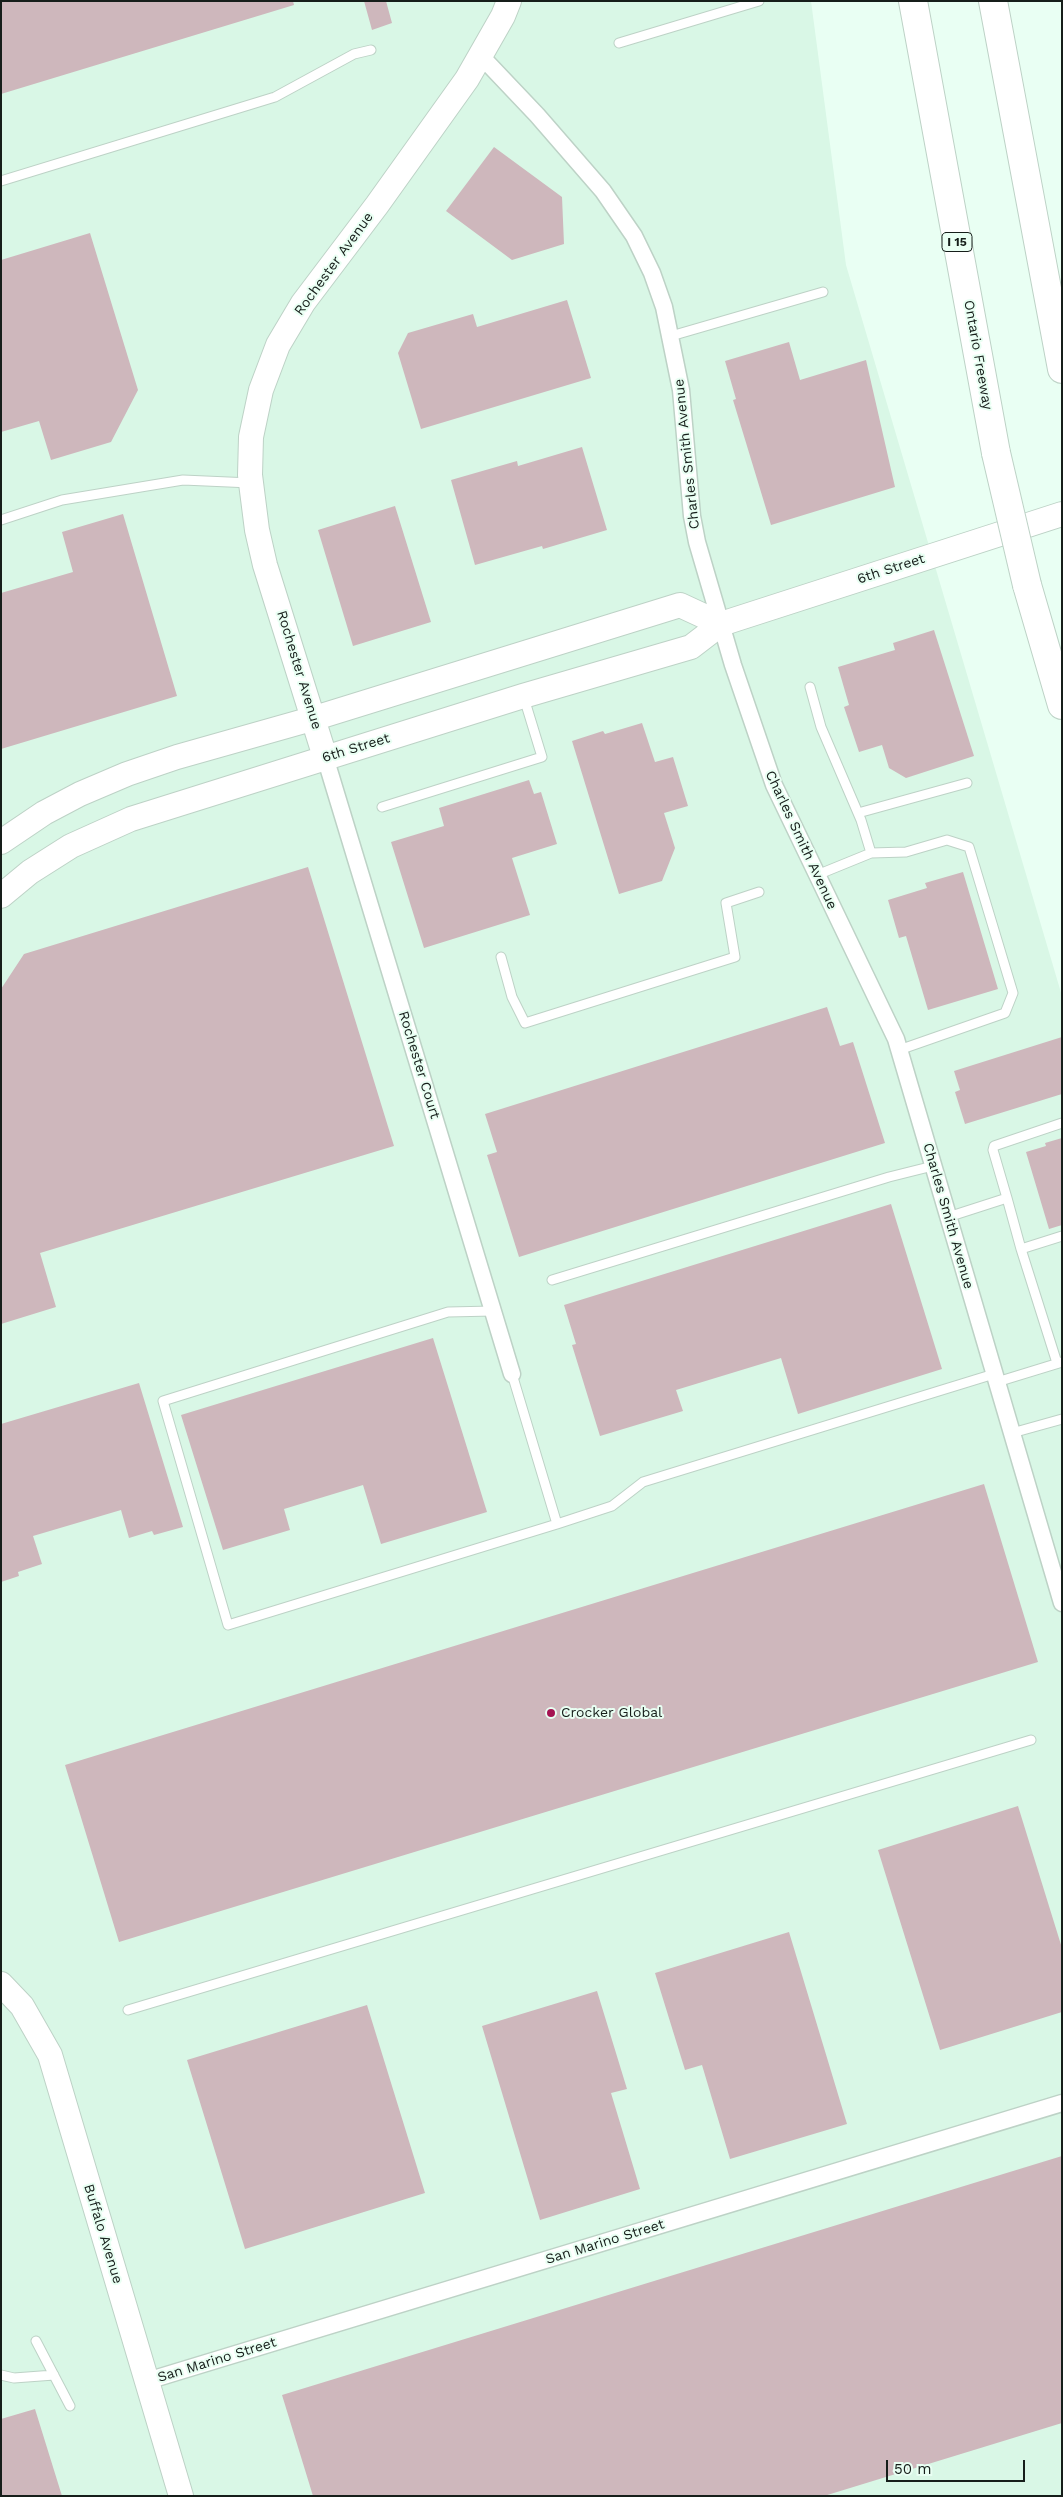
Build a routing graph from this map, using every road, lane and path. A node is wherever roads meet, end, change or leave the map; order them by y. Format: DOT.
graph roads {
  1 [pos="509,1"];
  2 [pos="760,1"];
  3 [pos="913,1"];
  4 [pos="994,6"];
  5 [pos="619,43"];
  6 [pos="371,50"];
  7 [pos="481,56"];
  8 [pos="1,181"];
  9 [pos="823,292"];
  10 [pos="671,336"];
  11 [pos="1062,369"];
  12 [pos="251,483"];
  13 [pos="1062,514"];
  14 [pos="1,520"];
  15 [pos="721,624"];
  16 [pos="810,687"];
  17 [pos="523,696"];
  18 [pos="1062,705"];
  19 [pos="315,718"];
  20 [pos="325,757"];
  21 [pos="967,783"];
  22 [pos="382,807"];
  23 [pos="858,813"];
  24 [pos="1,842"];
  25 [pos="870,853"];
  26 [pos="817,875"];
  27 [pos="759,892"];
  28 [pos="1,896"];
  29 [pos="501,957"];
  30 [pos="899,1050"];
  31 [pos="1062,1124"];
  32 [pos="933,1166"];
  33 [pos="1007,1198"];
  34 [pos="948,1217"];
  35 [pos="1062,1236"];
  36 [pos="1022,1249"];
  37 [pos="552,1280"];
  38 [pos="493,1310"];
  39 [pos="1060,1362"];
  40 [pos="512,1374"];
  41 [pos="996,1378"];
  42 [pos="1062,1419"];
  43 [pos="1012,1433"];
  44 [pos="557,1524"];
  45 [pos="1062,1603"];
  46 [pos="1031,1740"];
  47 [pos="1,1984"];
  48 [pos="128,2010"];
  49 [pos="1062,2103"];
  50 [pos="36,2341"];
  51 [pos="54,2375"];
  52 [pos="1,2376"];
  53 [pos="147,2381"];
  54 [pos="70,2406"];
  55 [pos="181,2496"];
  1 -- 7 [label="street, Rochester Avenue"];
  2 -- 5 [label="lane"];
  3 -- 18 [label="highway, Ontario Freeway / I 15, bridge"];
  4 -- 11 [label="highway"];
  6 -- 8 [label="lane"];
  7 -- 10 [label="street, Charles Smith Avenue"];
  7 -- 12 [label="street, Rochester Avenue"];
  9 -- 10 [label="lane"];
  10 -- 15 [label="street, Charles Smith Avenue"];
  12 -- 14 [label="lane"];
  12 -- 19 [label="street, Rochester Avenue"];
  13 -- 15 [label="street, 6th Street"];
  15 -- 17 [label="street, 6th Street"];
  15 -- 19 [label="street"];
  15 -- 26 [label="street, Charles Smith Avenue"];
  16 -- 23 [label="lane"];
  17 -- 20 [label="street, 6th Street"];
  17 -- 22 [label="lane"];
  19 -- 20 [label="street, Rochester Avenue"];
  19 -- 24 [label="street"];
  20 -- 28 [label="street, 6th Street"];
  20 -- 38 [label="street, Rochester Court"];
  21 -- 23 [label="lane"];
  23 -- 25 [label="lane"];
  25 -- 26 [label="lane"];
  25 -- 30 [label="lane"];
  26 -- 30 [label="street, Charles Smith Avenue"];
  27 -- 29 [label="lane"];
  30 -- 32 [label="street, Charles Smith Avenue"];
  31 -- 33 [label="lane"];
  32 -- 34 [label="street, Charles Smith Avenue"];
  32 -- 37 [label="lane"];
  33 -- 34 [label="lane"];
  33 -- 36 [label="lane"];
  34 -- 41 [label="street, Charles Smith Avenue"];
  35 -- 36 [label="lane"];
  36 -- 39 [label="lane"];
  38 -- 40 [label="street, Rochester Court"];
  38 -- 44 [label="lane"];
  39 -- 41 [label="lane"];
  40 -- 44 [label="lane"];
  41 -- 43 [label="street, Charles Smith Avenue"];
  41 -- 44 [label="lane"];
  42 -- 43 [label="lane"];
  43 -- 45 [label="street, Charles Smith Avenue"];
  46 -- 48 [label="lane"];
  47 -- 53 [label="street, Buffalo Avenue"];
  49 -- 53 [label="street, San Marino Street"];
  50 -- 51 [label="lane"];
  51 -- 52 [label="lane"];
  51 -- 54 [label="lane"];
  53 -- 55 [label="street, Buffalo Avenue"];
}
